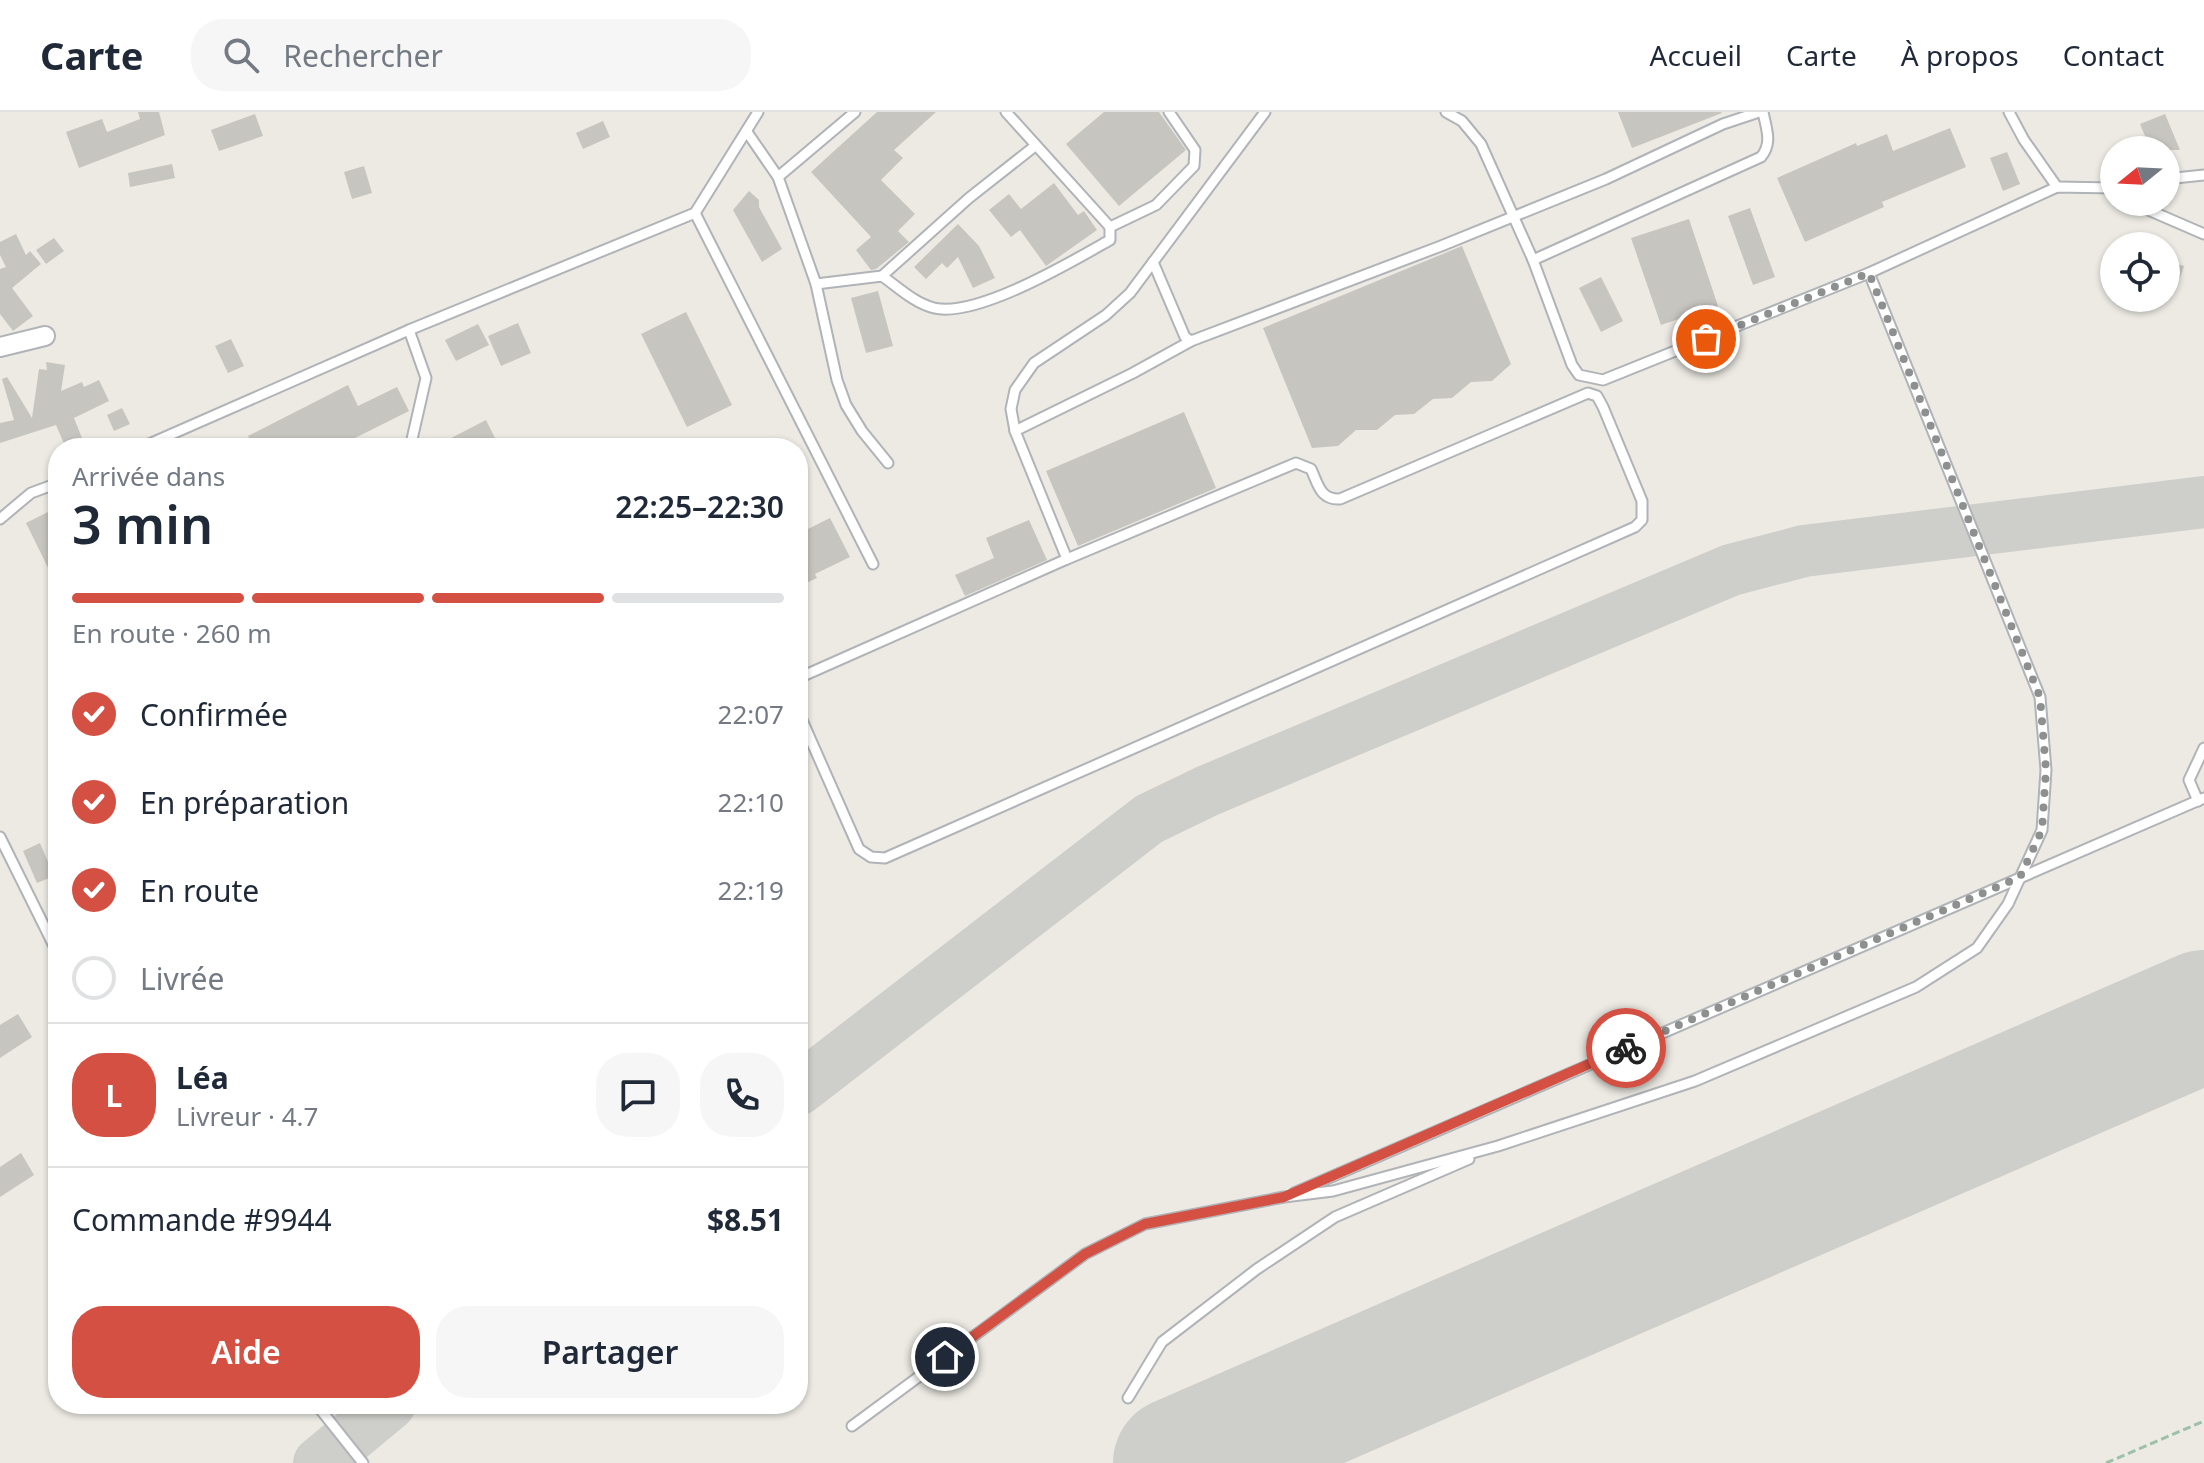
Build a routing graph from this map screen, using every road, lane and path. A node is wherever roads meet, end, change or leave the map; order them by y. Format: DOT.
graph roads {
  1 [pos="758,112"];
  2 [pos="855,112"];
  3 [pos="1006,112"];
  4 [pos="1169,112"];
  5 [pos="1265,112"];
  6 [pos="1446,112"];
  7 [pos="1761,112"];
  8 [pos="2009,112"];
  9 [pos="747,132"];
  10 [pos="1035,146"];
  11 [pos="2204,175"];
  12 [pos="778,177"];
  13 [pos="2180,178"];
  14 [pos="2057,187"];
  15 [pos="2100,190"];
  16 [pos="695,213"];
  17 [pos="1511,216"];
  18 [pos="2162,216"];
  19 [pos="1110,227"];
  20 [pos="2204,234"];
  21 [pos="1533,260"];
  22 [pos="1153,262"];
  23 [pos="1869,273"];
  24 [pos="882,276"];
  25 [pos="816,284"];
  26 [pos="409,330"];
  27 [pos="45,336"];
  28 [pos="1191,341"];
  29 [pos="0,347"];
  30 [pos="1015,431"];
  31 [pos="163,438"];
  32 [pos="412,438"];
  33 [pos="888,463"];
  34 [pos="48,487"];
  35 [pos="0,519"];
  36 [pos="1067,559"];
  37 [pos="873,564"];
  38 [pos="808,674"];
  39 [pos="808,734"];
  40 [pos="2204,748"];
  41 [pos="2201,800"];
  42 [pos="0,837"];
  43 [pos="2020,877"];
  44 [pos="48,934"];
  45 [pos="1498,1146"];
  46 [pos="1284,1197"];
  47 [pos="1128,1398"];
  48 [pos="324,1414"];
  49 [pos="2204,1421"];
  50 [pos="852,1426"];
  51 [pos="363,1463"];
  52 [pos="2106,1463"];
  1 -- 9 [label="lane"];
  2 -- 12 [label="lane"];
  3 -- 10 [label="lane"];
  4 -- 19 [label="lane"];
  5 -- 22 [label="lane"];
  6 -- 17 [label="lane"];
  7 -- 17 [label="lane"];
  7 -- 21 [label="lane"];
  8 -- 14 [label="lane"];
  9 -- 12 [label="lane"];
  9 -- 16 [label="lane"];
  10 -- 19 [label="lane"];
  10 -- 24 [label="lane"];
  11 -- 13 [label="lane"];
  12 -- 25 [label="lane"];
  14 -- 15 [label="lane"];
  14 -- 23 [label="lane"];
  16 -- 26 [label="lane"];
  16 -- 37 [label="lane"];
  17 -- 21 [label="lane"];
  17 -- 28 [label="lane"];
  18 -- 20 [label="lane"];
  19 -- 24 [label="lane"];
  21 -- 23 [label="lane"];
  22 -- 28 [label="lane"];
  22 -- 30 [label="lane"];
  23 -- 43 [label="lane"];
  24 -- 25 [label="lane"];
  25 -- 33 [label="lane"];
  26 -- 31 [label="lane"];
  26 -- 32 [label="lane"];
  27 -- 29 [label="street"];
  28 -- 30 [label="lane"];
  30 -- 36 [label="lane"];
  34 -- 35 [label="lane"];
  36 -- 38 [label="lane"];
  36 -- 39 [label="lane"];
  40 -- 41 [label="lane"];
  41 -- 43 [label="lane"];
  42 -- 44 [label="lane"];
  43 -- 45 [label="lane"];
  43 -- 46 [label="lane"];
  45 -- 46 [label="lane"];
  45 -- 47 [label="lane"];
  46 -- 50 [label="lane"];
  48 -- 51 [label="lane"];
  49 -- 52 [label="path"];
}
